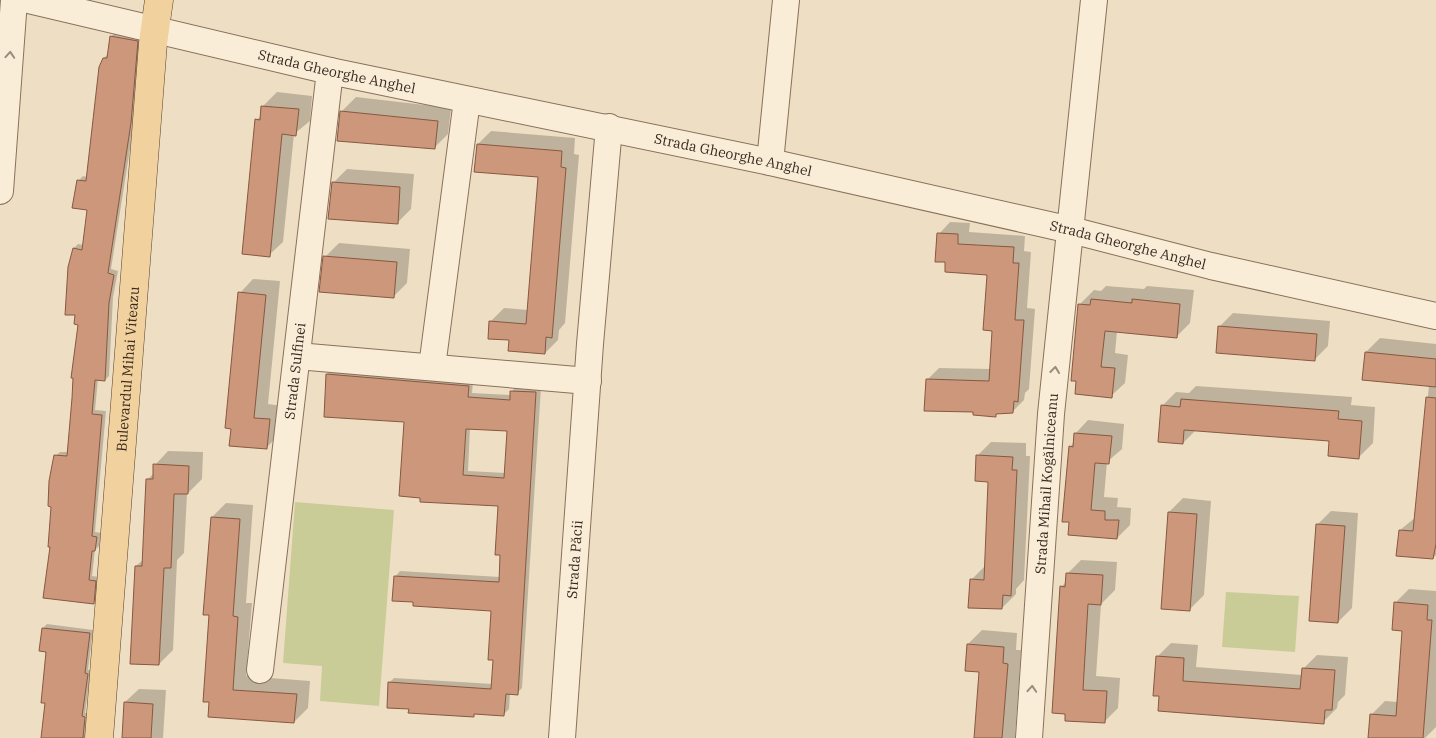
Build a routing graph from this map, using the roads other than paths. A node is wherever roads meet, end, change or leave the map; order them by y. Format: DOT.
graph roads {
  1 [pos="14,0"];
  2 [pos="29,0"];
  3 [pos="159,0"];
  4 [pos="786,0"];
  5 [pos="1094,0"];
  6 [pos="154,29"];
  7 [pos="330,71"];
  8 [pos="467,100"];
  9 [pos="609,127"];
  10 [pos="770,162"];
  11 [pos="0,191"];
  12 [pos="1070,230"];
  13 [pos="1436,316"];
  14 [pos="298,356"];
  15 [pos="432,367"];
  16 [pos="588,380"];
  17 [pos="260,670"];
  18 [pos="99,738"];
  19 [pos="562,738"];
  20 [pos="1029,738"];
  11 -- 1 [label="street, one-way"];
  2 -- 6 [label="street, Strada Gheorghe Anghel"];
  3 -- 6 [label="main road, Bulevardul Mihai Viteazu"];
  4 -- 10 [label="street"];
  5 -- 12 [label="street, Strada Mihail Kogălniceanu"];
  6 -- 7 [label="street, Strada Gheorghe Anghel"];
  6 -- 18 [label="main road, Bulevardul Mihai Viteazu"];
  7 -- 8 [label="street, Strada Gheorghe Anghel"];
  7 -- 14 [label="street, Strada Sulfinei"];
  8 -- 9 [label="street, Strada Gheorghe Anghel"];
  8 -- 15 [label="street"];
  9 -- 10 [label="street, Strada Gheorghe Anghel"];
  9 -- 16 [label="street, Strada Păcii"];
  10 -- 12 [label="street, Strada Gheorghe Anghel"];
  12 -- 13 [label="street, Strada Gheorghe Anghel"];
  20 -- 12 [label="street, Strada Mihail Kogălniceanu, one-way"];
  14 -- 15 [label="street"];
  14 -- 17 [label="street, Strada Sulfinei"];
  15 -- 16 [label="street"];
  16 -- 19 [label="street, Strada Păcii"];
}
